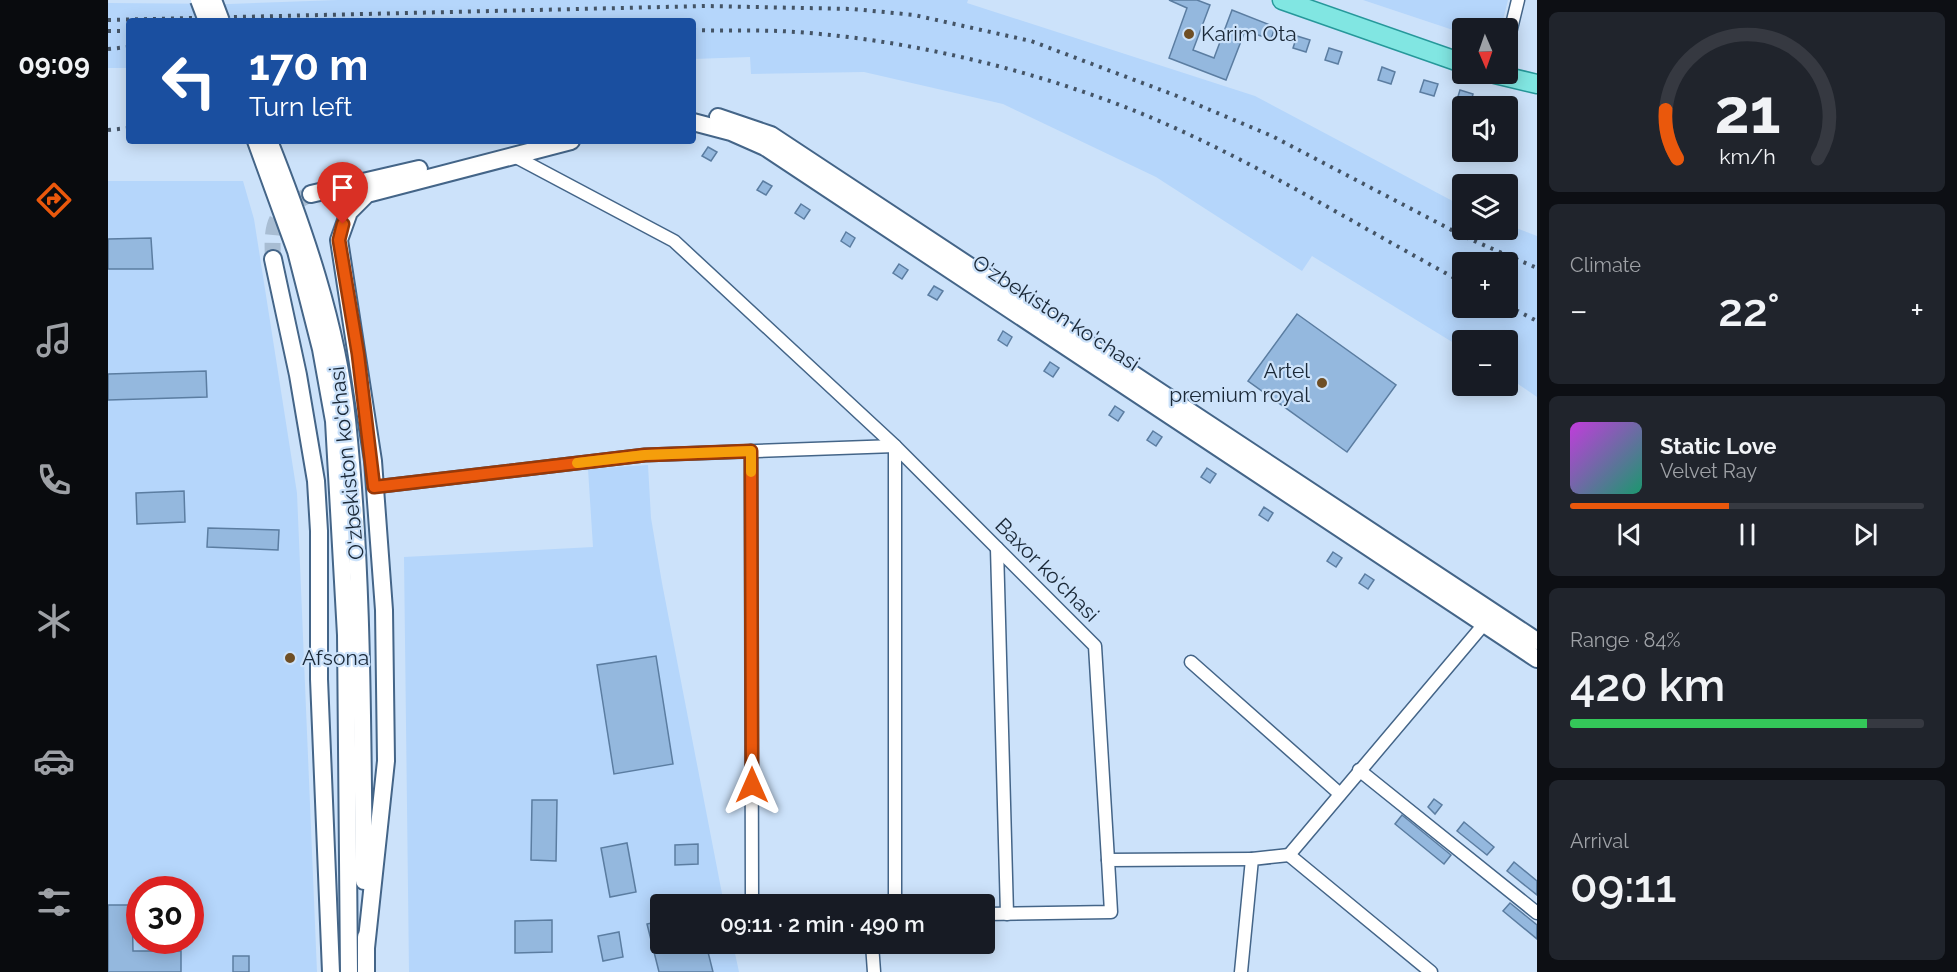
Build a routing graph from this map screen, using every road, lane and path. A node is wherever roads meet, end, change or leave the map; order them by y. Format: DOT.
graph roads {
  1 [pos="199,0"];
  2 [pos="213,0"];
  3 [pos="1282,0"];
  4 [pos="1518,0"];
  5 [pos="206,18"];
  6 [pos="220,18"];
  7 [pos="1514,18"];
  8 [pos="1452,60"];
  9 [pos="1518,79"];
  10 [pos="1537,84"];
  11 [pos="696,113"];
  12 [pos="696,123"];
  13 [pos="258,144"];
  14 [pos="269,144"];
  15 [pos="516,144"];
  16 [pos="560,144"];
  17 [pos="514,156"];
  18 [pos="273,168"];
  19 [pos="311,194"];
  20 [pos="273,259"];
  21 [pos="341,420"];
  22 [pos="896,446"];
  23 [pos="751,451"];
  24 [pos="374,487"];
  25 [pos="997,548"];
  26 [pos="1482,622"];
  27 [pos="1537,641"];
  28 [pos="1537,659"];
  29 [pos="1191,662"];
  30 [pos="1359,770"];
  31 [pos="1340,794"];
  32 [pos="1289,855"];
  33 [pos="1252,859"];
  34 [pos="1108,860"];
  35 [pos="329,886"];
  36 [pos="752,894"];
  37 [pos="895,894"];
  38 [pos="348,902"];
  39 [pos="1537,913"];
  40 [pos="995,914"];
  41 [pos="1007,914"];
  42 [pos="366,948"];
  43 [pos="873,954"];
  44 [pos="331,972"];
  45 [pos="349,972"];
  46 [pos="366,972"];
  47 [pos="874,972"];
  48 [pos="1241,972"];
  49 [pos="1431,972"];
  1 -- 5 [label="main road, bridge"];
  2 -- 6 [label="main road, bridge"];
  3 -- 8 [label="main road"];
  4 -- 7 [label="street"];
  9 -- 10 [label="main road"];
  11 -- 27 [label="main road, O'zbekiston ko'chasi"];
  12 -- 26 [label="main road, O'zbekiston ko'chasi"];
  13 -- 18 [label="main road"];
  14 -- 18 [label="main road"];
  15 -- 19 [label="main road"];
  16 -- 17 [label="main road, O'zbekiston ko'chasi"];
  17 -- 22 [label="street, Baxor ko'chasi"];
  17 -- 24 [label="main road, O'zbekiston ko'chasi"];
  18 -- 21 [label="main road"];
  20 -- 35 [label="main road, O'zbekiston ko'chasi"];
  21 -- 38 [label="main road, O'zbekiston ko'chasi"];
  21 -- 42 [label="main road, O'zbekiston ko'chasi"];
  22 -- 23 [label="street"];
  22 -- 25 [label="street, Baxor ko'chasi"];
  22 -- 37 [label="street"];
  23 -- 24 [label="street"];
  23 -- 36 [label="street"];
  24 -- 42 [label="main road, O'zbekiston ko'chasi"];
  25 -- 34 [label="street, Baxor ko'chasi"];
  25 -- 41 [label="street"];
  26 -- 28 [label="main road, O'zbekiston ko'chasi"];
  26 -- 30 [label="street"];
  29 -- 31 [label="street"];
  30 -- 31 [label="street"];
  30 -- 39 [label="street"];
  31 -- 32 [label="street"];
  32 -- 33 [label="street"];
  32 -- 49 [label="street"];
  33 -- 34 [label="street"];
  33 -- 48 [label="street"];
  34 -- 41 [label="street, Baxor ko'chasi"];
  35 -- 38 [label="main road"];
  35 -- 44 [label="main road, O'zbekiston ko'chasi"];
  38 -- 45 [label="main road, O'zbekiston ko'chasi"];
  40 -- 41 [label="street"];
  42 -- 46 [label="main road, O'zbekiston ko'chasi"];
  43 -- 47 [label="street"];
}
